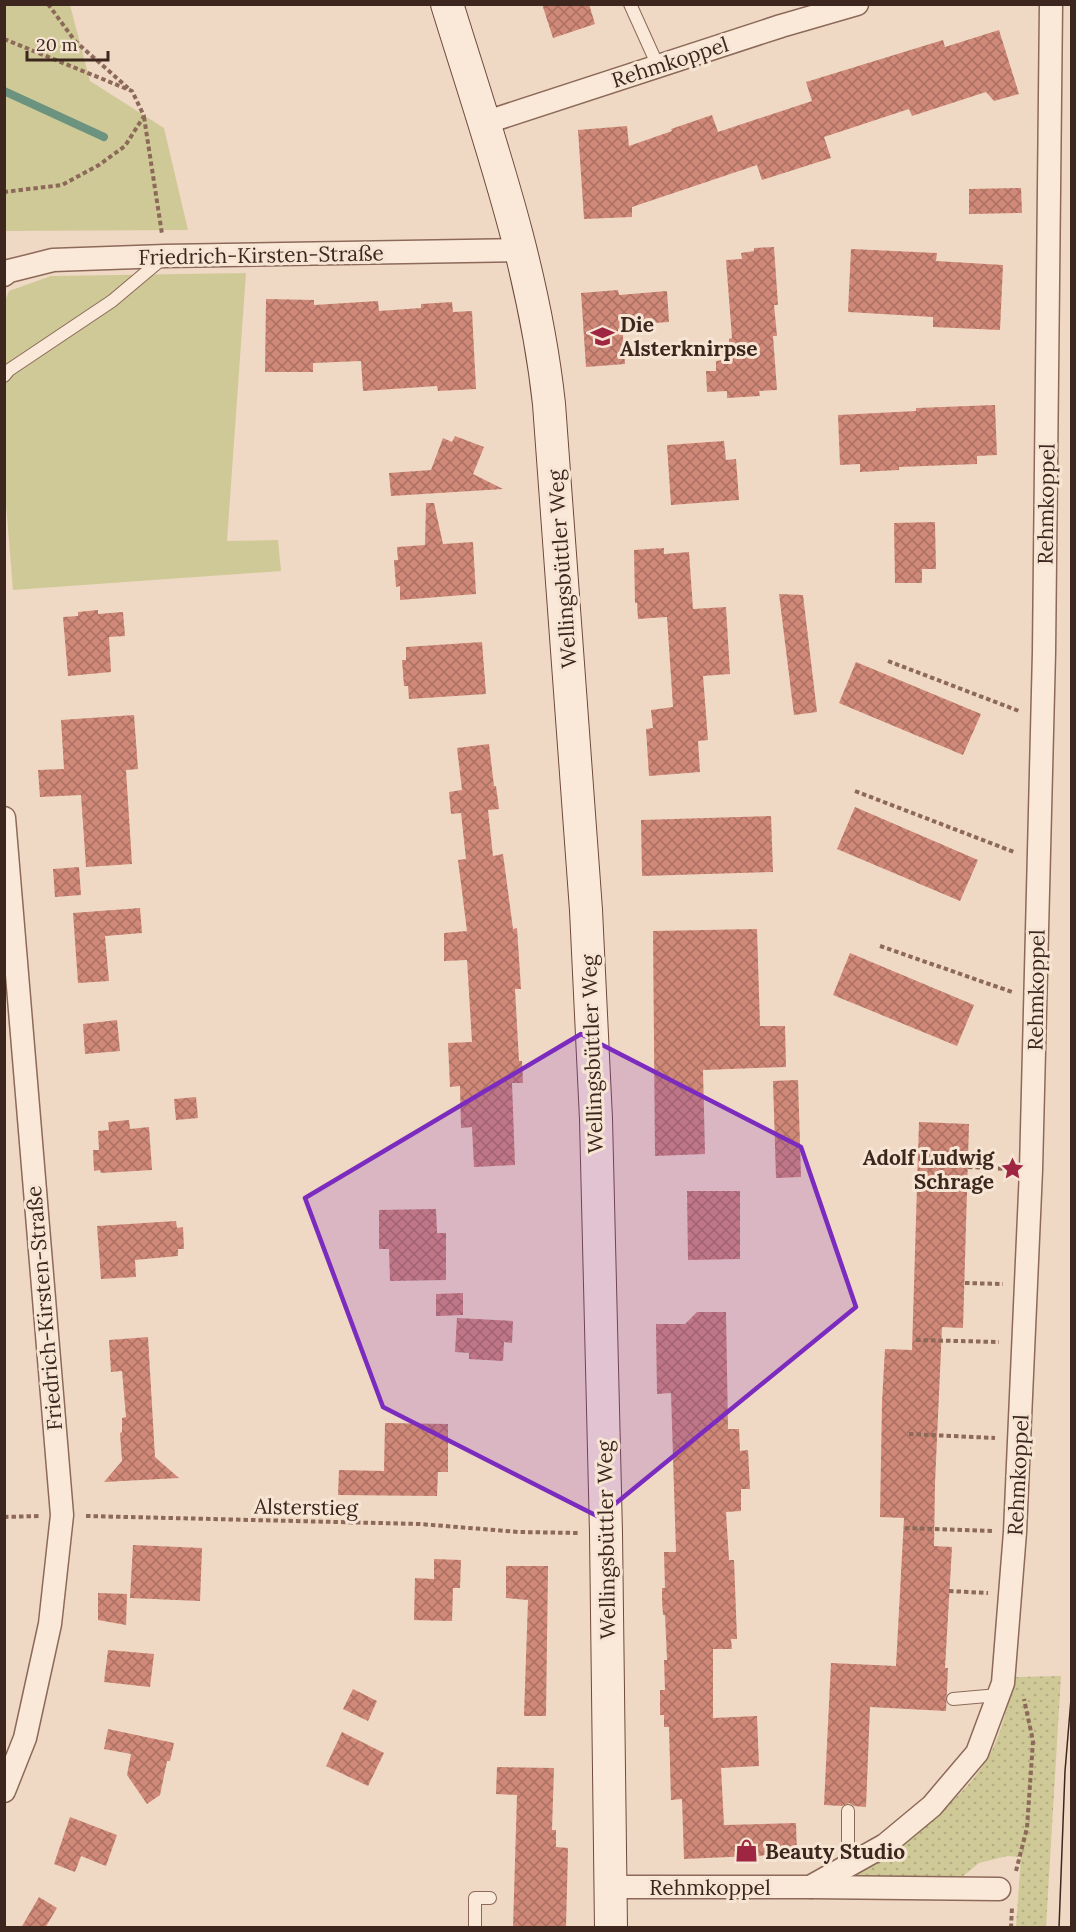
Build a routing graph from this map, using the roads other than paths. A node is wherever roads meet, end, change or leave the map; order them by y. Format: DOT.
graph roads {
  1 [pos="447,4"];
  2 [pos="630,4"];
  3 [pos="857,4"];
  4 [pos="1051,4"];
  5 [pos="658,66"];
  6 [pos="484,123"];
  7 [pos="521,250"];
  8 [pos="165,256"];
  9 [pos="4,275"];
  10 [pos="4,376"];
  11 [pos="4,818"];
  12 [pos="998,1695"];
  13 [pos="953,1699"];
  14 [pos="4,1791"];
  15 [pos="848,1811"];
  16 [pos="848,1866"];
  17 [pos="1007,1883"];
  18 [pos="610,1887"];
  19 [pos="810,1887"];
  20 [pos="490,1898"];
  21 [pos="475,1928"];
  22 [pos="611,1928"];
  1 -- 6 [label="main road, Wellingsbüttler Weg"];
  2 -- 5 [label="lane"];
  3 -- 5 [label="street, Rehmkoppel"];
  4 -- 12 [label="street, Rehmkoppel"];
  5 -- 6 [label="street, Rehmkoppel"];
  6 -- 7 [label="main road, Wellingsbüttler Weg"];
  7 -- 8 [label="street, Friedrich-Kirsten-Straße"];
  7 -- 18 [label="main road, Wellingsbüttler Weg"];
  8 -- 9 [label="street, Friedrich-Kirsten-Straße"];
  8 -- 10 [label="lane"];
  11 -- 14 [label="street, Friedrich-Kirsten-Straße"];
  12 -- 13 [label="lane"];
  12 -- 16 [label="street, Rehmkoppel"];
  15 -- 16 [label="lane"];
  16 -- 19 [label="street, Rehmkoppel"];
  17 -- 19 [label="street, Rehmkoppel"];
  18 -- 19 [label="street, Rehmkoppel"];
  18 -- 22 [label="main road, Wellingsbüttler Weg"];
  20 -- 21 [label="lane"];
}
